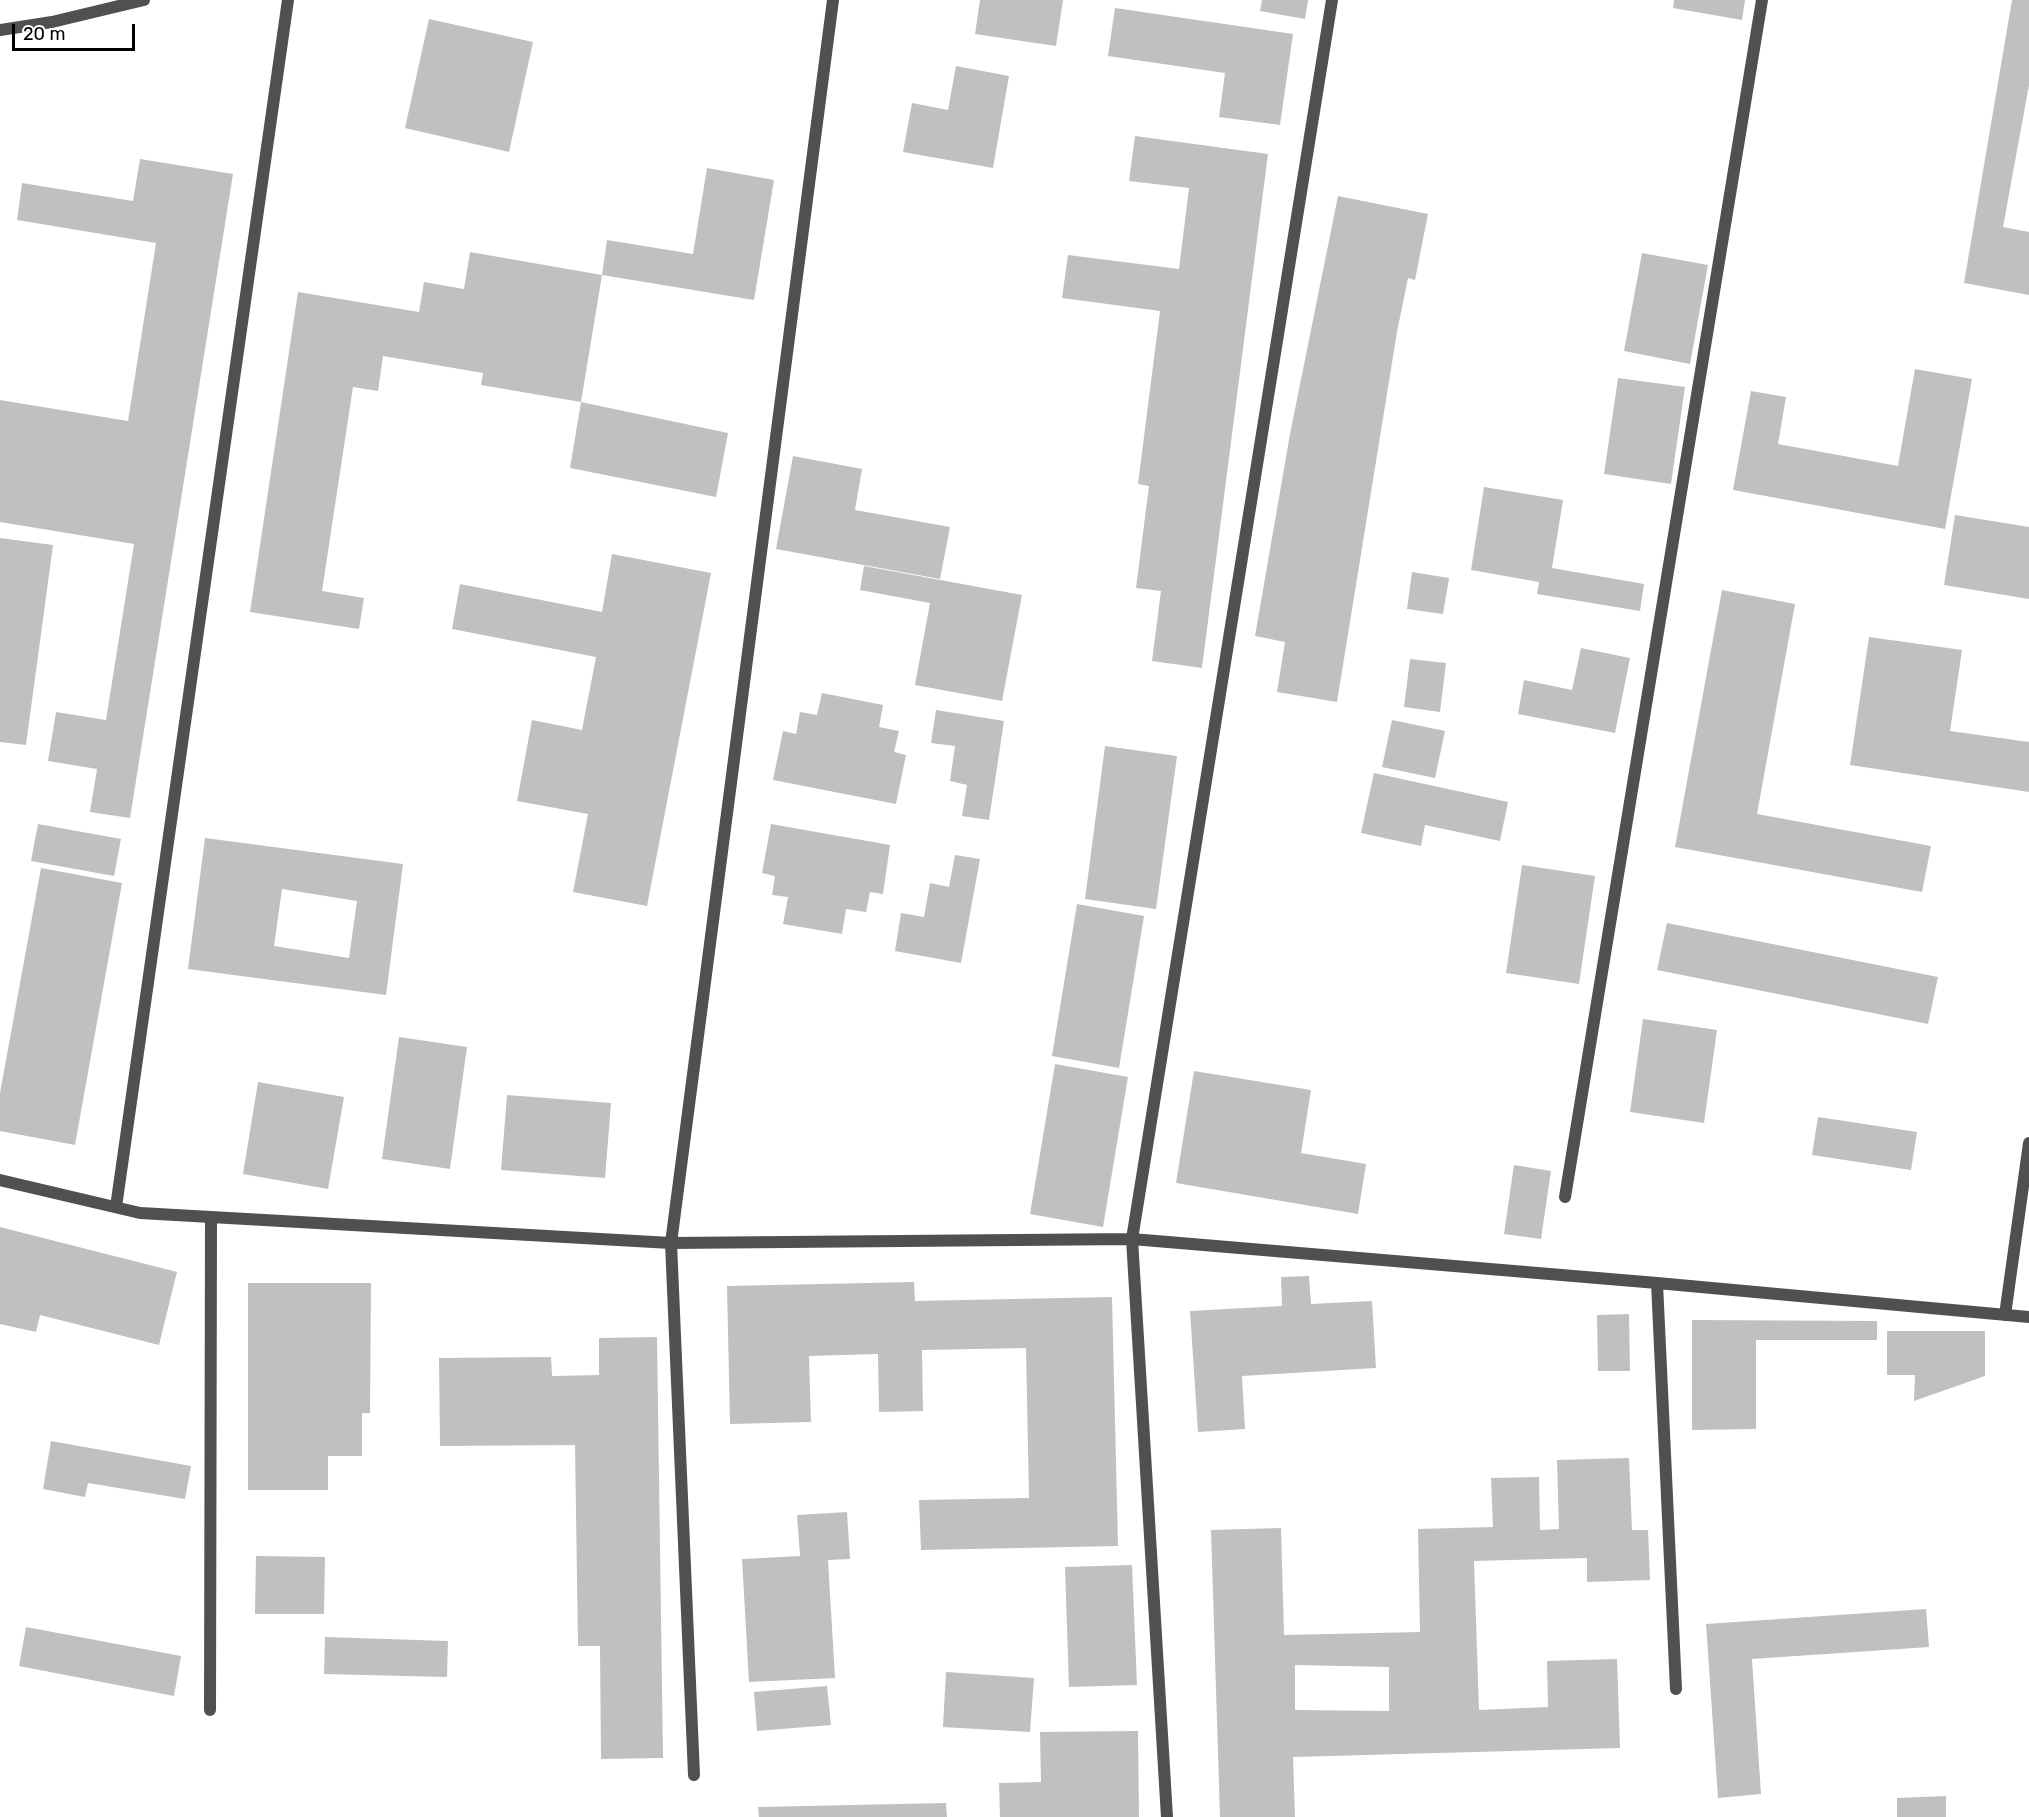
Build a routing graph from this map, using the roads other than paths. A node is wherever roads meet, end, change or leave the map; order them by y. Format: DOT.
graph roads {
  1 [pos="144,0"];
  2 [pos="288,0"];
  3 [pos="833,0"];
  4 [pos="1332,0"];
  5 [pos="1762,0"];
  6 [pos="0,30"];
  7 [pos="2029,1143"];
  8 [pos="0,1180"];
  9 [pos="1565,1197"];
  10 [pos="116,1208"];
  11 [pos="211,1217"];
  12 [pos="1132,1239"];
  13 [pos="671,1243"];
  14 [pos="1657,1283"];
  15 [pos="2005,1315"];
  16 [pos="2029,1317"];
  17 [pos="1676,1689"];
  18 [pos="210,1710"];
  19 [pos="694,1775"];
  20 [pos="1167,1817"];
  1 -- 6 [label="street"];
  2 -- 10 [label="street"];
  3 -- 13 [label="street"];
  4 -- 12 [label="street"];
  5 -- 9 [label="street"];
  7 -- 15 [label="street"];
  8 -- 10 [label="street"];
  10 -- 11 [label="street"];
  11 -- 13 [label="street"];
  11 -- 18 [label="street"];
  12 -- 13 [label="street"];
  12 -- 14 [label="street"];
  12 -- 20 [label="street"];
  13 -- 19 [label="street"];
  14 -- 15 [label="street"];
  14 -- 17 [label="street"];
  15 -- 16 [label="street"];
}
